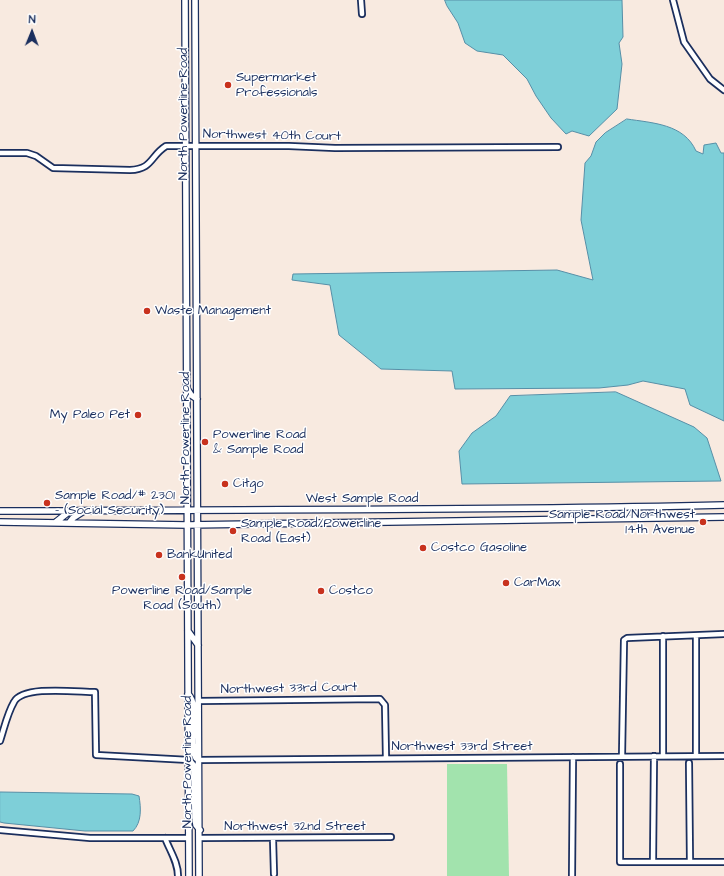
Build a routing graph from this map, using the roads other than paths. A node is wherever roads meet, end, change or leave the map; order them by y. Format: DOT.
graph roads {
  1 [pos="185,0"];
  2 [pos="195,0"];
  3 [pos="361,0"];
  4 [pos="673,0"];
  5 [pos="362,14"];
  6 [pos="724,90"];
  7 [pos="186,145"];
  8 [pos="196,145"];
  9 [pos="558,147"];
  10 [pos="0,153"];
  11 [pos="196,264"];
  12 [pos="186,277"];
  13 [pos="196,290"];
  14 [pos="186,386"];
  15 [pos="197,399"];
  16 [pos="724,505"];
  17 [pos="198,509"];
  18 [pos="71,510"];
  19 [pos="86,510"];
  20 [pos="187,510"];
  21 [pos="0,511"];
  22 [pos="724,517"];
  23 [pos="0,522"];
  24 [pos="56,522"];
  25 [pos="69,523"];
  26 [pos="187,525"];
  27 [pos="198,525"];
  28 [pos="188,631"];
  29 [pos="724,634"];
  30 [pos="662,636"];
  31 [pos="696,636"];
  32 [pos="198,645"];
  33 [pos="188,694"];
  34 [pos="199,701"];
  35 [pos="0,741"];
  36 [pos="622,756"];
  37 [pos="654,756"];
  38 [pos="663,756"];
  39 [pos="696,756"];
  40 [pos="724,756"];
  41 [pos="573,757"];
  42 [pos="386,758"];
  43 [pos="189,760"];
  44 [pos="199,760"];
  45 [pos="689,763"];
  46 [pos="620,764"];
  47 [pos="0,830"];
  48 [pos="200,830"];
  49 [pos="391,837"];
  50 [pos="165,838"];
  51 [pos="188,838"];
  52 [pos="200,838"];
  53 [pos="273,839"];
  54 [pos="653,862"];
  55 [pos="690,862"];
  56 [pos="724,862"];
  57 [pos="274,874"];
  58 [pos="178,876"];
  59 [pos="189,876"];
  60 [pos="199,876"];
  61 [pos="572,876"];
  1 -- 7 [label="main road, North Powerline Road"];
  2 -- 8 [label="main road, North Powerline Road"];
  3 -- 5 [label="street"];
  4 -- 6 [label="street"];
  7 -- 8 [label="street, Northwest 40th Court"];
  7 -- 10 [label="street, Northwest 40th Court"];
  7 -- 12 [label="main road, North Powerline Road"];
  8 -- 9 [label="street, Northwest 40th Court"];
  8 -- 11 [label="main road, North Powerline Road"];
  11 -- 12 [label="main road"];
  11 -- 13 [label="main road, North Powerline Road"];
  12 -- 13 [label="main road"];
  12 -- 14 [label="main road, North Powerline Road"];
  13 -- 15 [label="main road, North Powerline Road"];
  14 -- 15 [label="main road"];
  14 -- 20 [label="main road, North Powerline Road"];
  15 -- 17 [label="main road, North Powerline Road"];
  16 -- 17 [label="main road, West Sample Road"];
  17 -- 20 [label="main road, West Sample Road"];
  17 -- 27 [label="main road, North Powerline Road"];
  18 -- 19 [label="main road, West Sample Road"];
  18 -- 21 [label="main road, West Sample Road"];
  18 -- 24 [label="main road"];
  19 -- 20 [label="main road, West Sample Road"];
  19 -- 25 [label="main road"];
  20 -- 26 [label="main road, North Powerline Road"];
  22 -- 27 [label="main road, West Sample Road"];
  23 -- 24 [label="main road, West Sample Road"];
  24 -- 25 [label="main road, West Sample Road"];
  25 -- 26 [label="main road, West Sample Road"];
  26 -- 27 [label="main road, West Sample Road"];
  26 -- 28 [label="main road, North Powerline Road"];
  27 -- 32 [label="main road, North Powerline Road"];
  28 -- 32 [label="main road"];
  28 -- 33 [label="main road, North Powerline Road"];
  29 -- 31 [label="street"];
  30 -- 31 [label="street"];
  30 -- 36 [label="street"];
  30 -- 38 [label="street"];
  31 -- 39 [label="street"];
  32 -- 34 [label="main road, North Powerline Road"];
  33 -- 43 [label="main road, North Powerline Road"];
  33 -- 44 [label="main road"];
  34 -- 42 [label="street, Northwest 33rd Court"];
  34 -- 44 [label="main road, North Powerline Road"];
  35 -- 43 [label="street"];
  36 -- 37 [label="street, Northwest 33rd Street"];
  36 -- 41 [label="street, Northwest 33rd Street"];
  37 -- 38 [label="street, Northwest 33rd Street"];
  37 -- 54 [label="street"];
  38 -- 39 [label="street, Northwest 33rd Street"];
  39 -- 40 [label="street, Northwest 33rd Street"];
  41 -- 42 [label="street, Northwest 33rd Street"];
  41 -- 61 [label="street"];
  42 -- 44 [label="street, Northwest 33rd Street"];
  43 -- 48 [label="main road"];
  43 -- 51 [label="main road, North Powerline Road"];
  44 -- 48 [label="main road, North Powerline Road"];
  45 -- 55 [label="street"];
  46 -- 54 [label="street"];
  47 -- 50 [label="street"];
  48 -- 52 [label="main road, North Powerline Road"];
  49 -- 53 [label="street, Northwest 32nd Street"];
  50 -- 51 [label="street"];
  50 -- 58 [label="street"];
  51 -- 59 [label="main road, North Powerline Road"];
  52 -- 53 [label="street, Northwest 32nd Street"];
  52 -- 60 [label="main road, North Powerline Road"];
  53 -- 57 [label="street"];
  54 -- 55 [label="street"];
  55 -- 56 [label="street"];
}
